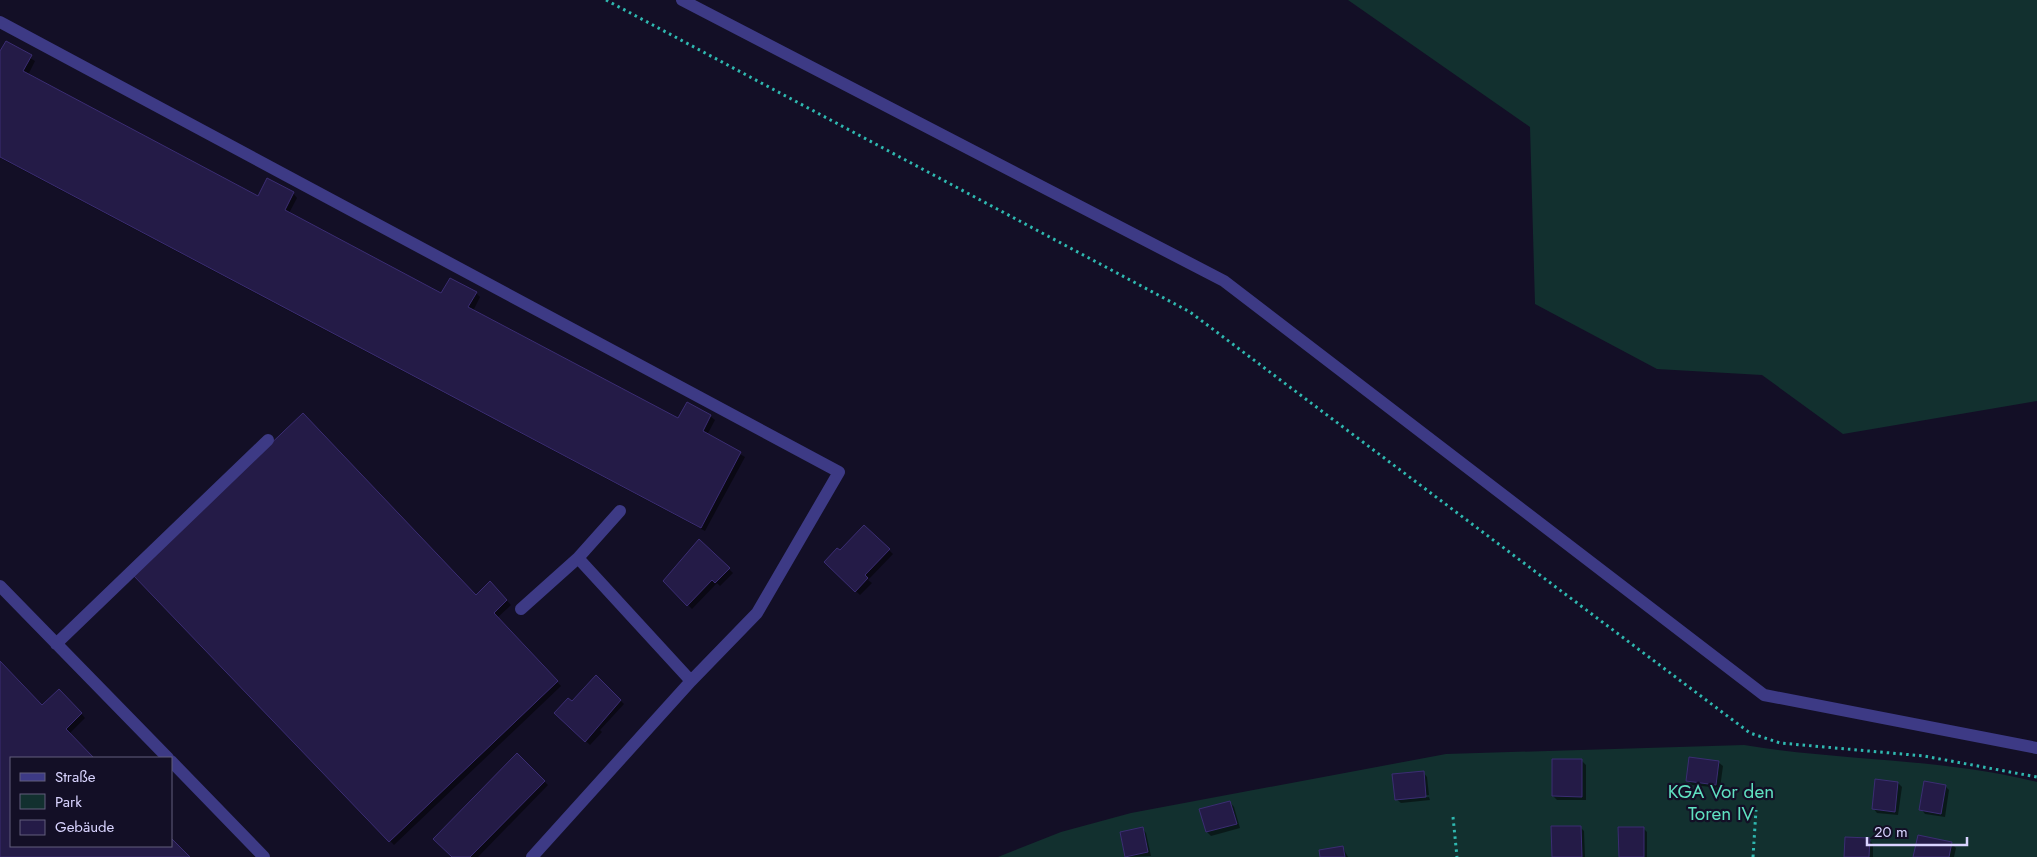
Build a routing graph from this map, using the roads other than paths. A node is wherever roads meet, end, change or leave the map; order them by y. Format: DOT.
graph roads {
  1 [pos="682,0"];
  2 [pos="0,22"];
  3 [pos="268,440"];
  4 [pos="620,511"];
  5 [pos="578,558"];
  6 [pos="0,586"];
  7 [pos="521,609"];
  8 [pos="56,644"];
  9 [pos="691,681"];
  10 [pos="2037,748"];
  11 [pos="167,757"];
  12 [pos="172,763"];
  13 [pos="264,857"];
  14 [pos="532,857"];
  1 -- 10 [label="lane"];
  2 -- 9 [label="lane"];
  3 -- 8 [label="lane"];
  4 -- 5 [label="lane"];
  5 -- 7 [label="lane"];
  5 -- 9 [label="lane"];
  6 -- 8 [label="lane"];
  8 -- 11 [label="lane"];
  9 -- 14 [label="lane"];
  12 -- 13 [label="lane"];
}
